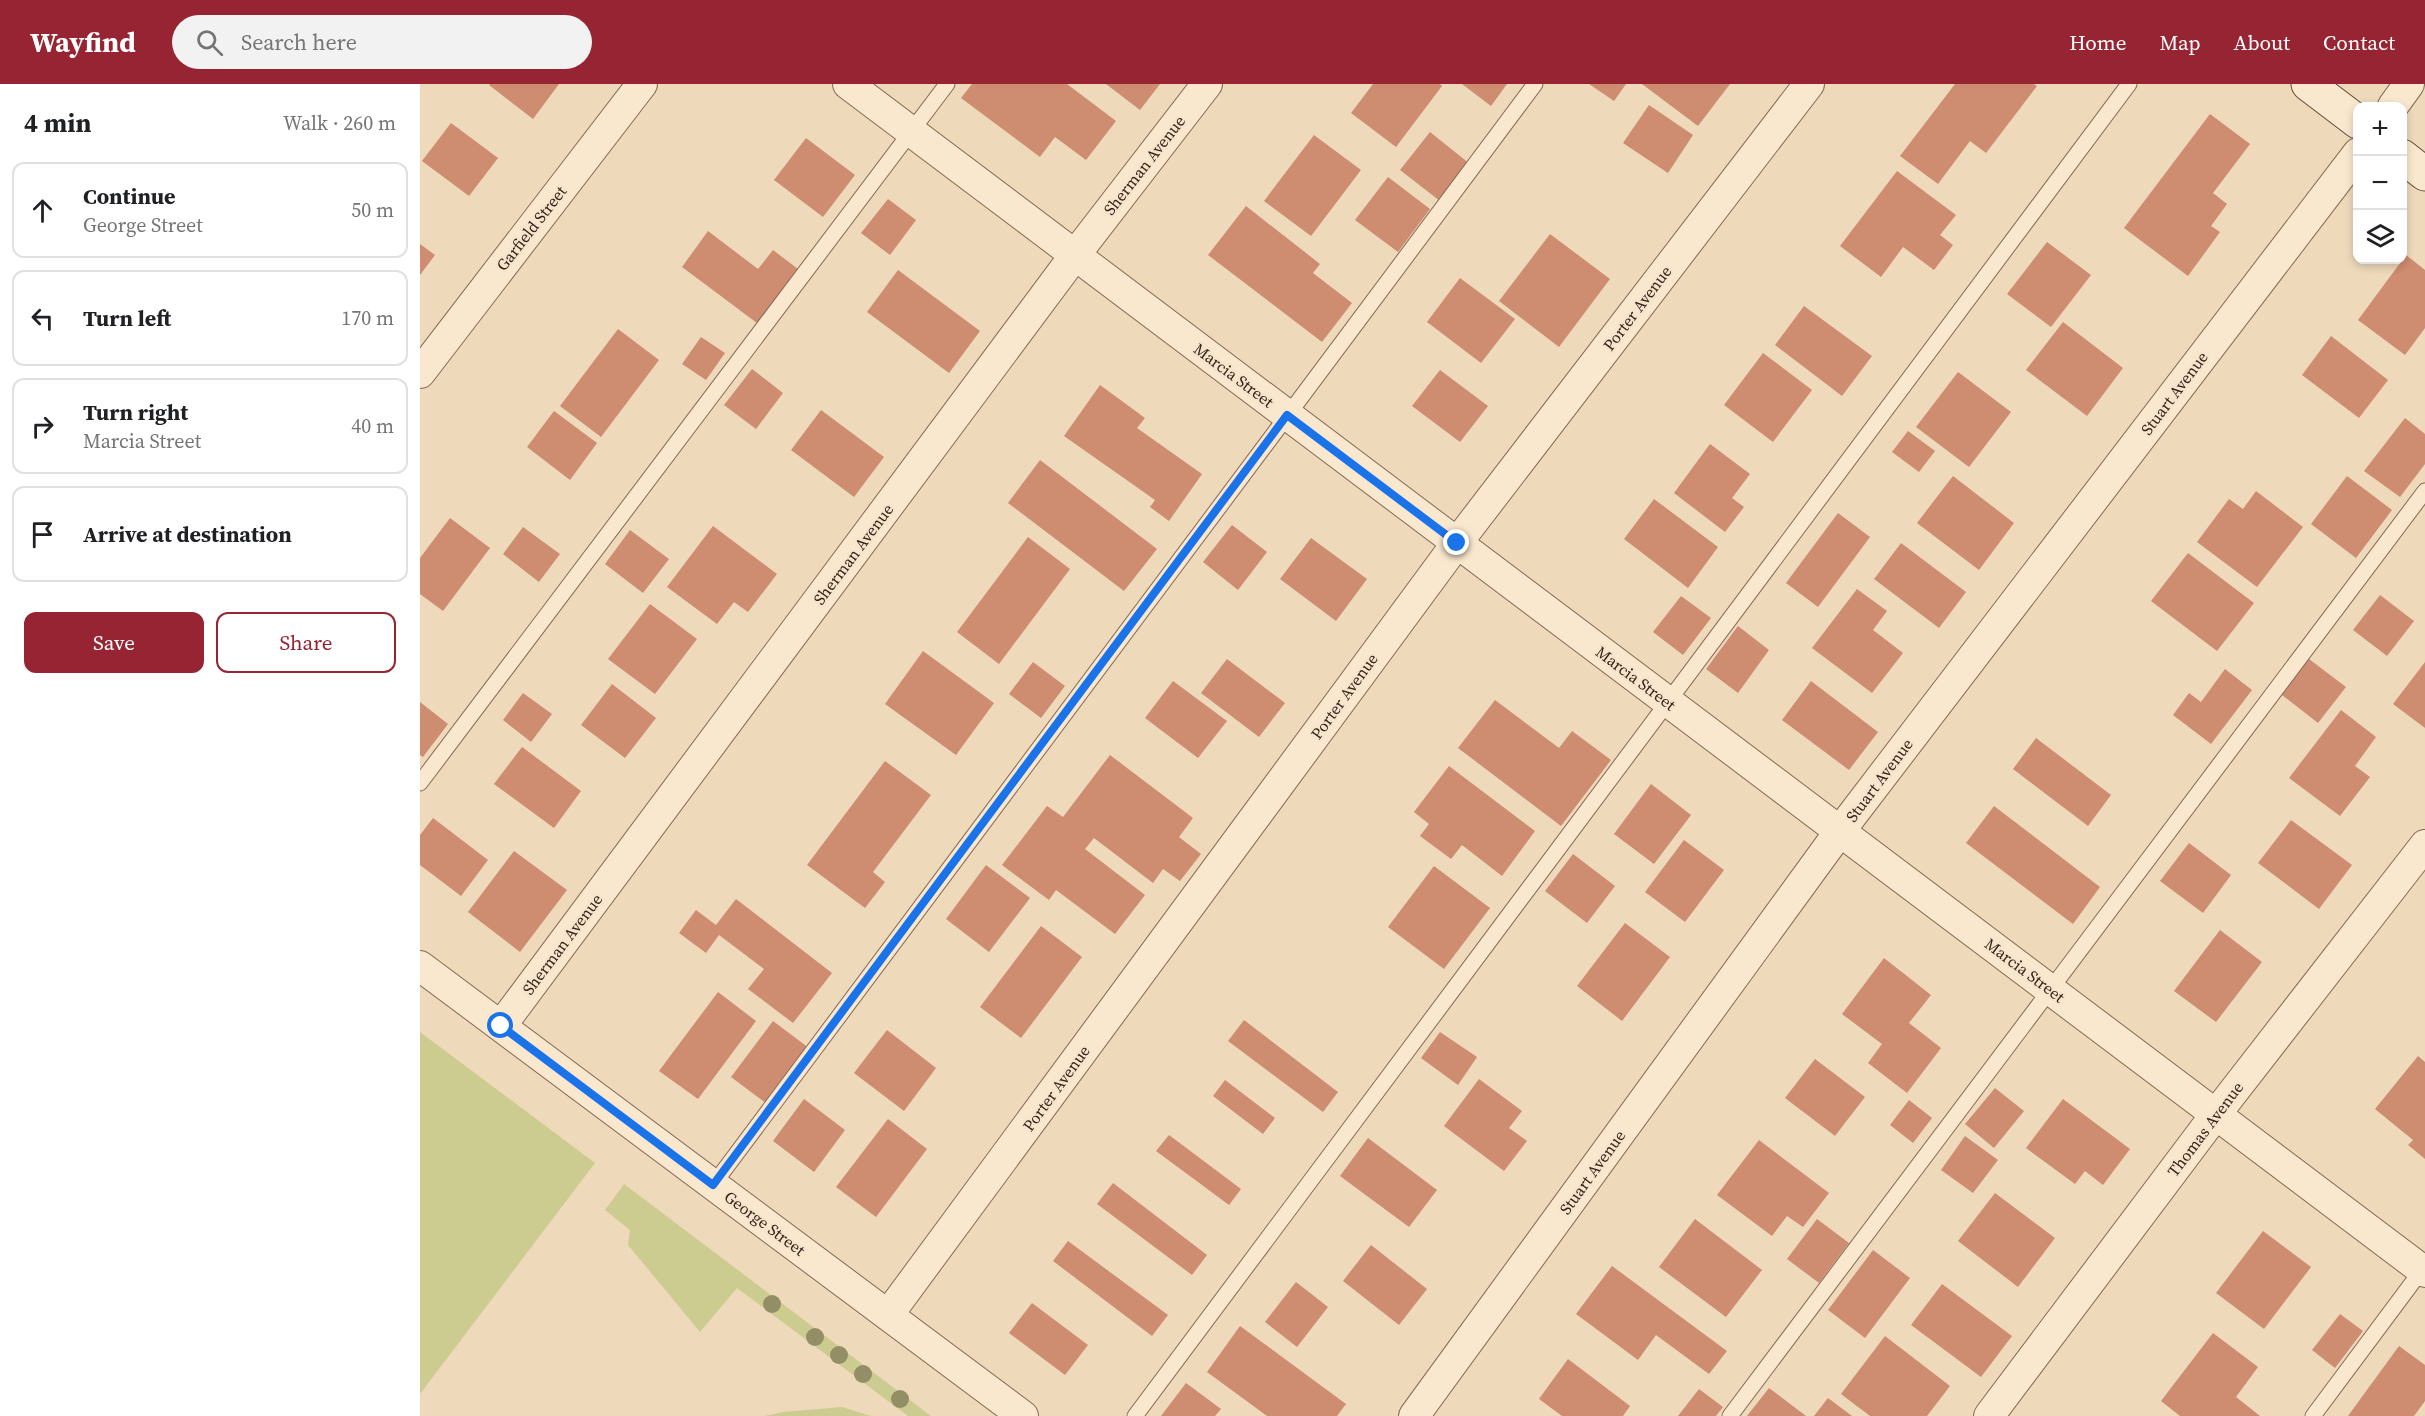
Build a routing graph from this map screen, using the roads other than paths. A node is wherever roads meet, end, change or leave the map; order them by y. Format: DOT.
graph roads {
  1 [pos="642,84"];
  2 [pos="848,84"];
  3 [pos="946,84"];
  4 [pos="1207,84"];
  5 [pos="1535,84"];
  6 [pos="1809,84"];
  7 [pos="2129,84"];
  8 [pos="2308,84"];
  9 [pos="2409,84"];
  10 [pos="2396,102"];
  11 [pos="2353,118"];
  12 [pos="911,132"];
  13 [pos="2356,156"];
  14 [pos="2407,159"];
  15 [pos="2425,174"];
  16 [pos="1075,255"];
  17 [pos="420,373"];
  18 [pos="1287,415"];
  19 [pos="2425,491"];
  20 [pos="1457,543"];
  21 [pos="1669,703"];
  22 [pos="420,783"];
  23 [pos="1840,831"];
  24 [pos="2425,845"];
  25 [pos="420,966"];
  26 [pos="2050,989"];
  27 [pos="501,1026"];
  28 [pos="2216,1114"];
  29 [pos="713,1185"];
  30 [pos="2424,1269"];
  31 [pos="888,1315"];
  32 [pos="1023,1416"];
  33 [pos="1135,1416"];
  34 [pos="1414,1416"];
  35 [pos="1730,1416"];
  36 [pos="1989,1416"];
  37 [pos="2313,1416"];
  1 -- 17 [label="street, Garfield Street"];
  2 -- 12 [label="street, Marcia Street"];
  3 -- 12 [label="lane"];
  4 -- 16 [label="street, Sherman Avenue"];
  5 -- 18 [label="lane"];
  6 -- 20 [label="street, Porter Avenue"];
  7 -- 21 [label="lane"];
  8 -- 11 [label="street"];
  9 -- 10 [label="street"];
  12 -- 16 [label="street, Marcia Street"];
  12 -- 22 [label="lane"];
  13 -- 23 [label="street, Stuart Avenue"];
  14 -- 15 [label="street"];
  16 -- 18 [label="street, Marcia Street"];
  16 -- 27 [label="street, Sherman Avenue"];
  18 -- 20 [label="street, Marcia Street"];
  18 -- 29 [label="lane"];
  19 -- 26 [label="lane"];
  20 -- 21 [label="street, Marcia Street"];
  20 -- 31 [label="street, Porter Avenue"];
  21 -- 23 [label="street, Marcia Street"];
  21 -- 33 [label="lane"];
  23 -- 26 [label="street, Marcia Street"];
  23 -- 34 [label="street, Stuart Avenue"];
  24 -- 28 [label="street, Thomas Avenue"];
  25 -- 27 [label="street, George Street"];
  26 -- 28 [label="street, Marcia Street"];
  26 -- 35 [label="lane"];
  27 -- 29 [label="street, George Street"];
  28 -- 30 [label="street, Marcia Street"];
  28 -- 36 [label="street, Thomas Avenue"];
  29 -- 31 [label="street, George Street"];
  30 -- 37 [label="lane"];
  31 -- 32 [label="street, George Street"];
}
